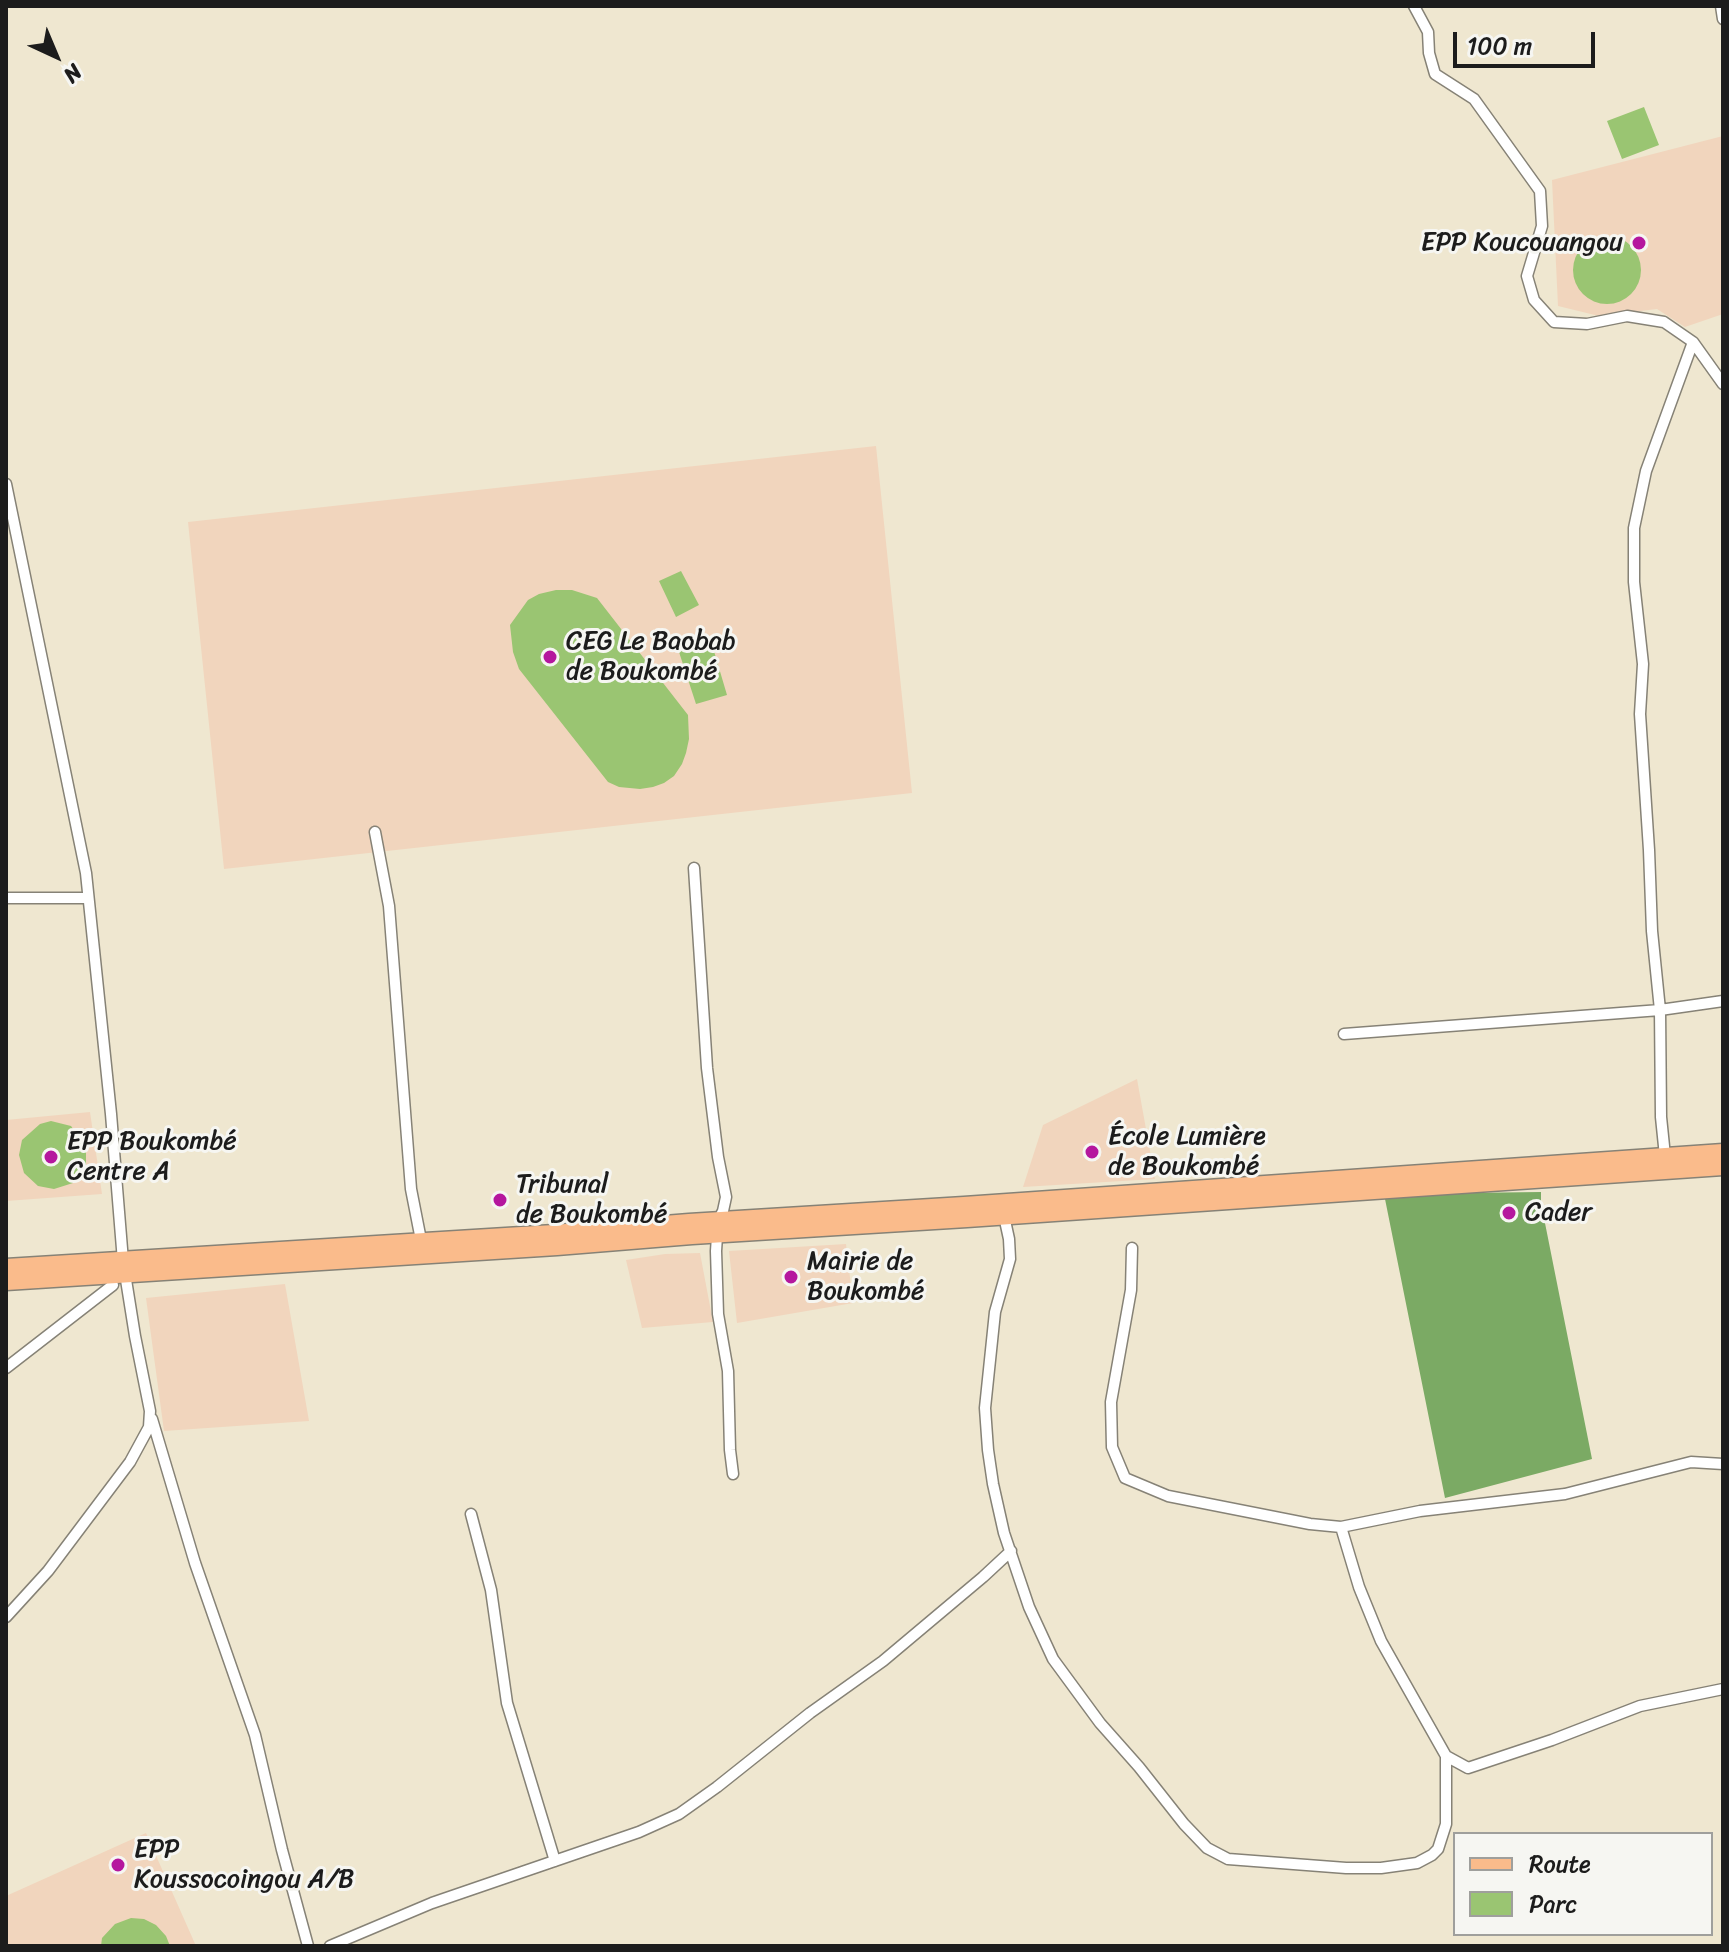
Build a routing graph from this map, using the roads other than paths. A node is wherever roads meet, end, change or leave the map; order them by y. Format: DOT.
graph roads {
  1 [pos="1414,6"];
  2 [pos="1721,6"];
  3 [pos="1723,19"];
  4 [pos="1693,342"];
  5 [pos="1723,384"];
  6 [pos="6,484"];
  7 [pos="375,832"];
  8 [pos="694,868"];
  9 [pos="6,898"];
  10 [pos="88,898"];
  11 [pos="1723,1001"];
  12 [pos="1660,1010"];
  13 [pos="1344,1034"];
  14 [pos="1723,1152"];
  15 [pos="1665,1156"];
  16 [pos="1723,1167"];
  17 [pos="974,1211"];
  18 [pos="1004,1216"];
  19 [pos="718,1228"];
  20 [pos="421,1240"];
  21 [pos="1132,1248"];
  22 [pos="6,1267"];
  23 [pos="121,1274"];
  24 [pos="6,1282"];
  25 [pos="6,1368"];
  26 [pos="150,1411"];
  27 [pos="1723,1464"];
  28 [pos="733,1474"];
  29 [pos="471,1514"];
  30 [pos="1341,1527"];
  31 [pos="1011,1551"];
  32 [pos="6,1617"];
  33 [pos="1723,1689"];
  34 [pos="1446,1756"];
  35 [pos="555,1861"];
  36 [pos="308,1946"];
  37 [pos="330,1946"];
  1 -- 4 [label="street"];
  2 -- 3 [label="street"];
  4 -- 5 [label="street"];
  4 -- 12 [label="street"];
  6 -- 10 [label="street"];
  7 -- 20 [label="street"];
  8 -- 19 [label="street"];
  9 -- 10 [label="street"];
  10 -- 23 [label="street"];
  11 -- 12 [label="street"];
  12 -- 13 [label="street"];
  12 -- 15 [label="street"];
  14 -- 15 [label="main road"];
  15 -- 17 [label="main road"];
  16 -- 18 [label="main road"];
  17 -- 18 [label="main road"];
  17 -- 19 [label="main road"];
  18 -- 31 [label="street"];
  19 -- 20 [label="main road"];
  19 -- 23 [label="main road"];
  19 -- 28 [label="street"];
  20 -- 23 [label="main road"];
  21 -- 30 [label="street"];
  22 -- 23 [label="main road"];
  23 -- 24 [label="main road"];
  23 -- 25 [label="street"];
  23 -- 26 [label="street"];
  26 -- 32 [label="street"];
  26 -- 36 [label="street"];
  27 -- 30 [label="street"];
  29 -- 35 [label="street"];
  30 -- 34 [label="street"];
  31 -- 34 [label="street"];
  31 -- 35 [label="street"];
  33 -- 34 [label="street"];
  35 -- 37 [label="street"];
}
